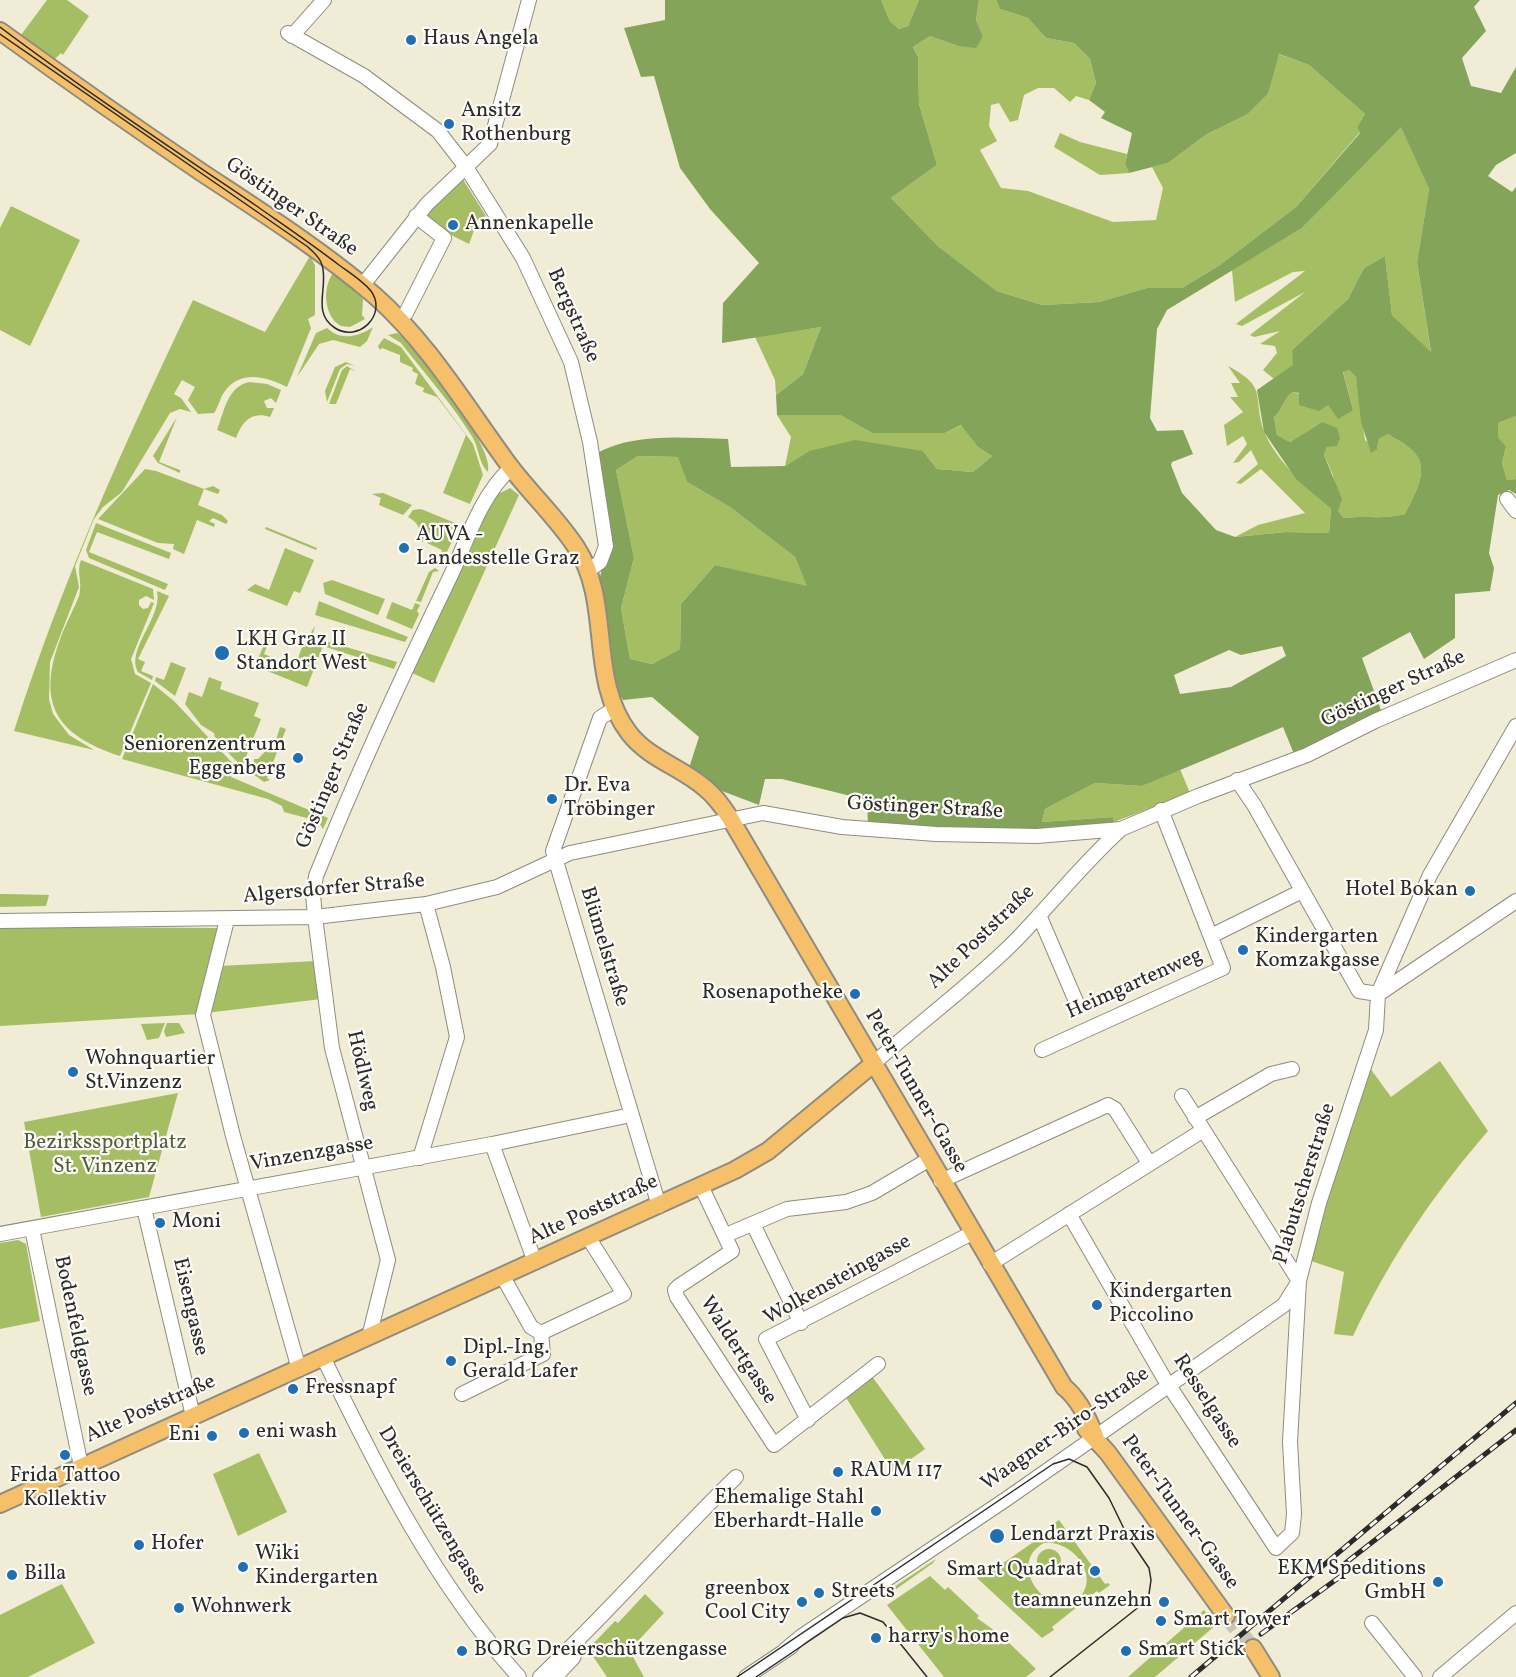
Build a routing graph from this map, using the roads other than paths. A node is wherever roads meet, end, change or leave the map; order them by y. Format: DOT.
graph roads {
  1 [pos="324,0"];
  2 [pos="529,0"];
  3 [pos="0,31"];
  4 [pos="466,167"];
  5 [pos="416,216"];
  6 [pos="362,286"];
  7 [pos="399,319"];
  8 [pos="512,468"];
  9 [pos="1507,499"];
  10 [pos="1516,511"];
  11 [pos="588,571"];
  12 [pos="1516,660"];
  13 [pos="614,709"];
  14 [pos="1516,726"];
  15 [pos="1237,780"];
  16 [pos="1161,810"];
  17 [pos="730,818"];
  18 [pos="1121,829"];
  19 [pos="554,860"];
  20 [pos="1302,891"];
  21 [pos="1516,901"];
  22 [pos="426,904"];
  23 [pos="1039,915"];
  24 [pos="315,917"];
  25 [pos="227,920"];
  26 [pos="0,921"];
  27 [pos="1211,936"];
  28 [pos="1378,994"];
  29 [pos="1078,1006"];
  30 [pos="1042,1050"];
  31 [pos="873,1064"];
  32 [pos="1292,1069"];
  33 [pos="1182,1096"];
  34 [pos="631,1115"];
  35 [pos="1198,1125"];
  36 [pos="492,1144"];
  37 [pos="420,1158"];
  38 [pos="928,1160"];
  39 [pos="1149,1163"];
  40 [pos="362,1168"];
  41 [pos="941,1181"];
  42 [pos="701,1186"];
  43 [pos="249,1188"];
  44 [pos="659,1206"];
  45 [pos="144,1208"];
  46 [pos="1069,1214"];
  47 [pos="753,1224"];
  48 [pos="32,1229"];
  49 [pos="972,1233"];
  50 [pos="0,1234"];
  51 [pos="726,1235"];
  52 [pos="588,1237"];
  53 [pos="535,1262"];
  54 [pos="990,1264"];
  55 [pos="502,1277"];
  56 [pos="1299,1281"];
  57 [pos="801,1323"];
  58 [pos="540,1333"];
  59 [pos="369,1336"];
  60 [pos="323,1357"];
  61 [pos="878,1364"];
  62 [pos="299,1369"];
  63 [pos="1169,1383"];
  64 [pos="462,1394"];
  65 [pos="193,1416"];
  66 [pos="807,1420"];
  67 [pos="1095,1436"];
  68 [pos="81,1466"];
  69 [pos="736,1477"];
  70 [pos="0,1504"];
  71 [pos="1276,1548"];
  72 [pos="1516,1613"];
  73 [pos="1226,1616"];
  74 [pos="1372,1623"];
  75 [pos="580,1639"];
  76 [pos="1253,1648"];
  77 [pos="519,1677"];
  78 [pos="540,1677"];
  79 [pos="555,1677"];
  80 [pos="746,1677"];
  81 [pos="1272,1677"];
  82 [pos="1415,1677"];
  83 [pos="1440,1677"];
  1 -- 4 [label="street, Bergstraße"];
  2 -- 4 [label="street"];
  3 -- 6 [label="main road, Göstinger Straße"];
  4 -- 5 [label="street"];
  4 -- 11 [label="street, Bergstraße"];
  5 -- 6 [label="street"];
  5 -- 7 [label="street"];
  6 -- 7 [label="main road, Göstinger Straße"];
  7 -- 8 [label="main road, Göstinger Straße"];
  8 -- 11 [label="main road, Göstinger Straße"];
  8 -- 24 [label="street, Göstinger Straße"];
  9 -- 10 [label="street"];
  11 -- 13 [label="main road, Göstinger Straße"];
  12 -- 15 [label="street, Göstinger Straße"];
  13 -- 17 [label="main road, Göstinger Straße"];
  13 -- 19 [label="street, Blümelstraße"];
  14 -- 28 [label="street"];
  15 -- 16 [label="street, Göstinger Straße"];
  15 -- 20 [label="street"];
  16 -- 18 [label="street, Göstinger Straße"];
  16 -- 27 [label="street, Heimgartenweg"];
  17 -- 18 [label="street, Göstinger Straße"];
  17 -- 19 [label="street, Algersdorfer Straße"];
  17 -- 31 [label="main road, Peter-Tunner-Gasse"];
  18 -- 23 [label="street, Alte Poststraße"];
  19 -- 22 [label="street, Algersdorfer Straße"];
  19 -- 34 [label="street, Blümelstraße"];
  20 -- 27 [label="street"];
  20 -- 28 [label="street"];
  21 -- 28 [label="street"];
  22 -- 24 [label="street, Algersdorfer Straße"];
  22 -- 37 [label="street"];
  23 -- 29 [label="street, Heimgartenweg"];
  23 -- 31 [label="street, Alte Poststraße"];
  24 -- 25 [label="street, Algersdorfer Straße"];
  24 -- 40 [label="street, Hödlweg"];
  25 -- 26 [label="street, Algersdorfer Straße"];
  25 -- 43 [label="street"];
  27 -- 30 [label="street, Heimgartenweg"];
  28 -- 56 [label="street, Plabutscherstraße"];
  31 -- 38 [label="main road, Peter-Tunner-Gasse"];
  31 -- 42 [label="main road, Alte Poststraße"];
  32 -- 35 [label="street"];
  33 -- 35 [label="street"];
  34 -- 36 [label="street, Vinzenzgasse"];
  34 -- 44 [label="street, Blümelstraße"];
  35 -- 39 [label="street"];
  35 -- 56 [label="street"];
  36 -- 37 [label="street, Vinzenzgasse"];
  36 -- 53 [label="street"];
  37 -- 40 [label="street, Vinzenzgasse"];
  38 -- 41 [label="main road, Peter-Tunner-Gasse"];
  38 -- 47 [label="street"];
  39 -- 41 [label="street"];
  39 -- 46 [label="street"];
  40 -- 43 [label="street, Vinzenzgasse"];
  40 -- 59 [label="street, Hödlweg"];
  41 -- 49 [label="main road, Peter-Tunner-Gasse"];
  42 -- 44 [label="main road, Alte Poststraße"];
  42 -- 51 [label="street"];
  43 -- 45 [label="street, Vinzenzgasse"];
  43 -- 62 [label="street"];
  44 -- 52 [label="main road, Alte Poststraße"];
  45 -- 48 [label="street, Vinzenzgasse"];
  45 -- 65 [label="street, Eisengasse"];
  46 -- 54 [label="street"];
  46 -- 63 [label="street, Resselgasse"];
  47 -- 51 [label="street"];
  47 -- 57 [label="street"];
  48 -- 50 [label="street, Vinzenzgasse"];
  48 -- 68 [label="street, Bodenfeldgasse"];
  49 -- 54 [label="main road, Peter-Tunner-Gasse"];
  49 -- 57 [label="street, Wolkensteingasse"];
  51 -- 66 [label="street, Waldertgasse"];
  52 -- 53 [label="main road, Alte Poststraße"];
  52 -- 58 [label="street"];
  53 -- 55 [label="main road, Alte Poststraße"];
  54 -- 67 [label="main road, Peter-Tunner-Gasse"];
  55 -- 58 [label="street"];
  55 -- 59 [label="main road, Alte Poststraße"];
  56 -- 63 [label="street, Waagner-Biro-Straße"];
  56 -- 71 [label="street, Plabutscherstraße"];
  57 -- 66 [label="street, Wolkensteingasse"];
  58 -- 64 [label="street"];
  59 -- 60 [label="main road, Alte Poststraße"];
  60 -- 62 [label="main road, Alte Poststraße"];
  60 -- 77 [label="street, Dreierschützengasse"];
  61 -- 66 [label="street"];
  62 -- 65 [label="main road, Alte Poststraße"];
  63 -- 67 [label="street, Waagner-Biro-Straße"];
  63 -- 71 [label="street, Resselgasse"];
  65 -- 68 [label="main road, Alte Poststraße"];
  67 -- 73 [label="main road, Peter-Tunner-Gasse"];
  67 -- 80 [label="street, Waagner-Biro-Straße"];
  68 -- 70 [label="main road, Alte Poststraße"];
  69 -- 75 [label="street"];
  72 -- 83 [label="street"];
  74 -- 82 [label="street"];
  75 -- 78 [label="street"];
  75 -- 79 [label="street"];
  76 -- 81 [label="main road"];
}
